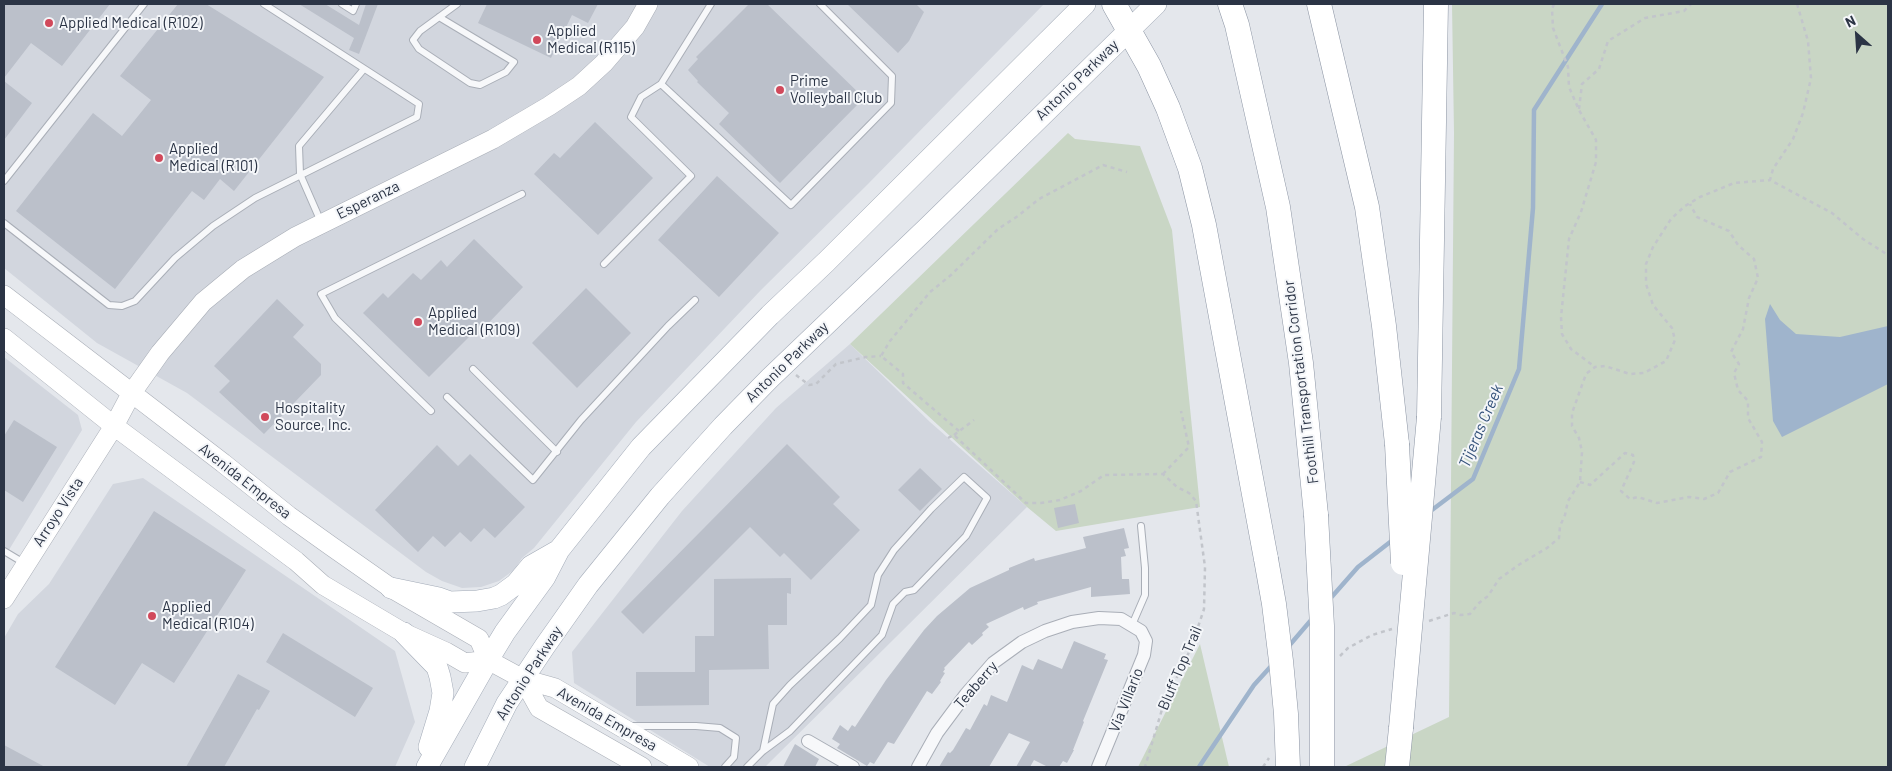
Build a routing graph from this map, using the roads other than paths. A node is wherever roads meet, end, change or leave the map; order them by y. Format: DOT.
graph roads {
  1 [pos="144,4"];
  2 [pos="264,4"];
  3 [pos="342,4"];
  4 [pos="356,4"];
  5 [pos="457,4"];
  6 [pos="648,4"];
  7 [pos="711,4"];
  8 [pos="820,4"];
  9 [pos="1085,4"];
  10 [pos="1114,4"];
  11 [pos="1156,4"];
  12 [pos="1230,4"];
  13 [pos="1319,4"];
  14 [pos="1436,4"];
  15 [pos="439,17"];
  16 [pos="1129,29"];
  17 [pos="364,68"];
  18 [pos="661,84"];
  19 [pos="300,174"];
  20 [pos="4,181"];
  21 [pos="522,194"];
  22 [pos="4,223"];
  23 [pos="322,223"];
  24 [pos="604,264"];
  25 [pos="4,295"];
  26 [pos="695,300"];
  27 [pos="4,338"];
  28 [pos="473,369"];
  29 [pos="131,394"];
  30 [pos="447,397"];
  31 [pos="431,411"];
  32 [pos="114,426"];
  33 [pos="557,452"];
  34 [pos="1141,526"];
  35 [pos="559,550"];
  36 [pos="4,551"];
  37 [pos="25,564"];
  38 [pos="391,588"];
  39 [pos="4,599"];
  40 [pos="1137,628"];
  41 [pos="404,633"];
  42 [pos="488,660"];
  43 [pos="522,679"];
  44 [pos="619,726"];
  45 [pos="1401,728"];
  46 [pos="808,741"];
  47 [pos="763,751"];
  48 [pos="1279,761"];
  49 [pos="422,767"];
  50 [pos="428,767"];
  51 [pos="475,767"];
  52 [pos="642,767"];
  53 [pos="689,767"];
  54 [pos="725,767"];
  55 [pos="746,767"];
  56 [pos="853,767"];
  57 [pos="918,767"];
  58 [pos="1098,767"];
  59 [pos="1322,767"];
  60 [pos="1397,767"];
  1 -- 20 [label="lane"];
  2 -- 17 [label="lane"];
  3 -- 4 [label="lane"];
  5 -- 15 [label="lane"];
  6 -- 23 [label="main road, Esperanza"];
  7 -- 18 [label="lane"];
  8 -- 18 [label="lane"];
  9 -- 35 [label="main road"];
  10 -- 16 [label="highway"];
  11 -- 16 [label="main road, Antonio Parkway"];
  12 -- 59 [label="highway, Foothill Transportation Corridor, bridge"];
  13 -- 45 [label="highway, bridge"];
  14 -- 45 [label="highway, bridge"];
  15 -- 15 [label="lane"];
  16 -- 43 [label="main road, Antonio Parkway"];
  16 -- 48 [label="highway, bridge"];
  17 -- 19 [label="lane"];
  17 -- 19 [label="lane"];
  18 -- 24 [label="lane"];
  19 -- 22 [label="lane"];
  19 -- 23 [label="lane"];
  21 -- 31 [label="lane"];
  23 -- 29 [label="main road, Esperanza"];
  25 -- 29 [label="main road, Avenida Empresa"];
  26 -- 33 [label="lane"];
  27 -- 32 [label="main road"];
  28 -- 33 [label="lane"];
  29 -- 32 [label="main road, Esperanza"];
  29 -- 38 [label="main road, Avenida Empresa"];
  30 -- 33 [label="lane"];
  32 -- 37 [label="main road, Arroyo Vista"];
  32 -- 41 [label="main road"];
  34 -- 40 [label="lane"];
  35 -- 38 [label="main road"];
  35 -- 42 [label="main road"];
  36 -- 37 [label="lane"];
  37 -- 39 [label="main road, Arroyo Vista"];
  38 -- 42 [label="main road, Avenida Empresa"];
  40 -- 57 [label="street, Teaberry"];
  40 -- 58 [label="street, Via Villario"];
  41 -- 42 [label="main road"];
  41 -- 49 [label="main road"];
  42 -- 43 [label="main road, Avenida Empresa"];
  42 -- 50 [label="main road"];
  43 -- 44 [label="main road, Avenida Empresa"];
  43 -- 51 [label="main road, Antonio Parkway"];
  43 -- 52 [label="main road, Avenida Empresa"];
  44 -- 53 [label="main road, Avenida Empresa"];
  44 -- 54 [label="lane"];
  45 -- 60 [label="highway"];
  46 -- 56 [label="street"];
  47 -- 47 [label="lane"];
  47 -- 55 [label="lane"];
}
